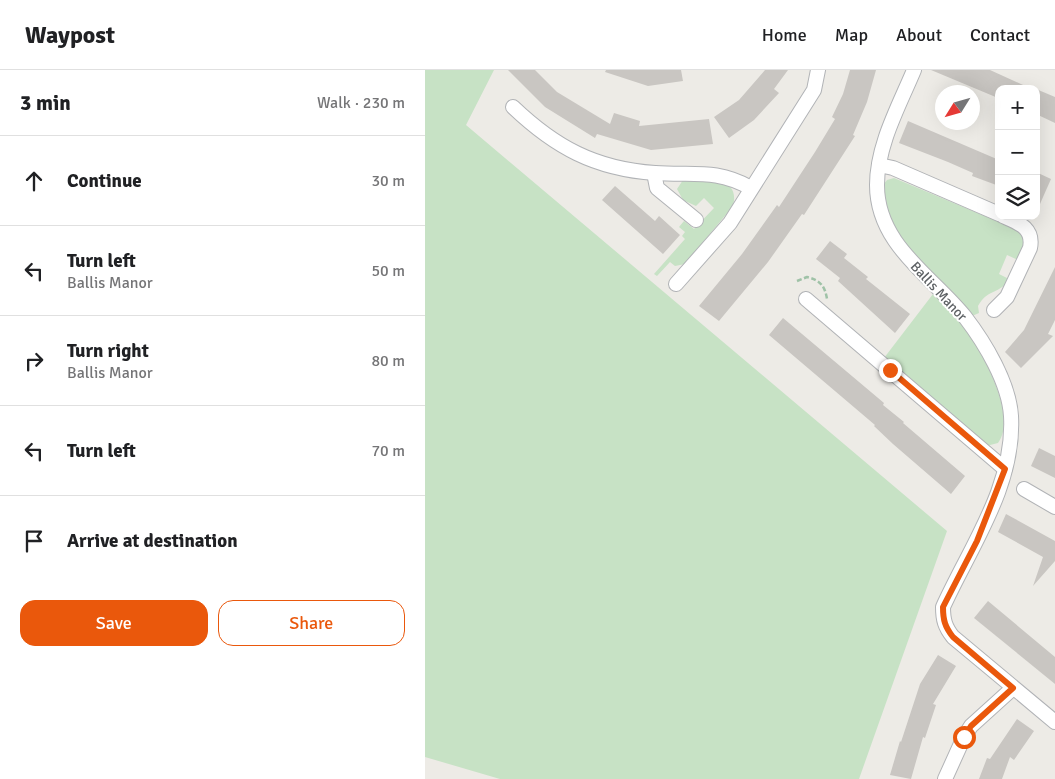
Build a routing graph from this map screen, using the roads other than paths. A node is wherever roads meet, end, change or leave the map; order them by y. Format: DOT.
graph roads {
  1 [pos="818,70"];
  2 [pos="914,70"];
  3 [pos="513,106"];
  4 [pos="879,165"];
  5 [pos="654,173"];
  6 [pos="751,188"];
  7 [pos="995,212"];
  8 [pos="695,220"];
  9 [pos="1011,220"];
  10 [pos="676,284"];
  11 [pos="806,299"];
  12 [pos="994,310"];
  13 [pos="1005,469"];
  14 [pos="1024,489"];
  15 [pos="1055,507"];
  16 [pos="1013,688"];
  17 [pos="1055,722"];
  18 [pos="945,779"];
  1 -- 6 [label="street"];
  2 -- 4 [label="street, Ballis Manor"];
  3 -- 5 [label="street"];
  4 -- 7 [label="street"];
  4 -- 13 [label="street, Ballis Manor"];
  5 -- 6 [label="street"];
  5 -- 8 [label="street"];
  6 -- 10 [label="street"];
  9 -- 12 [label="street"];
  11 -- 13 [label="street"];
  13 -- 16 [label="street, Ballis Manor"];
  14 -- 15 [label="street"];
  16 -- 17 [label="street, Ballis Manor"];
  16 -- 18 [label="street"];
}
